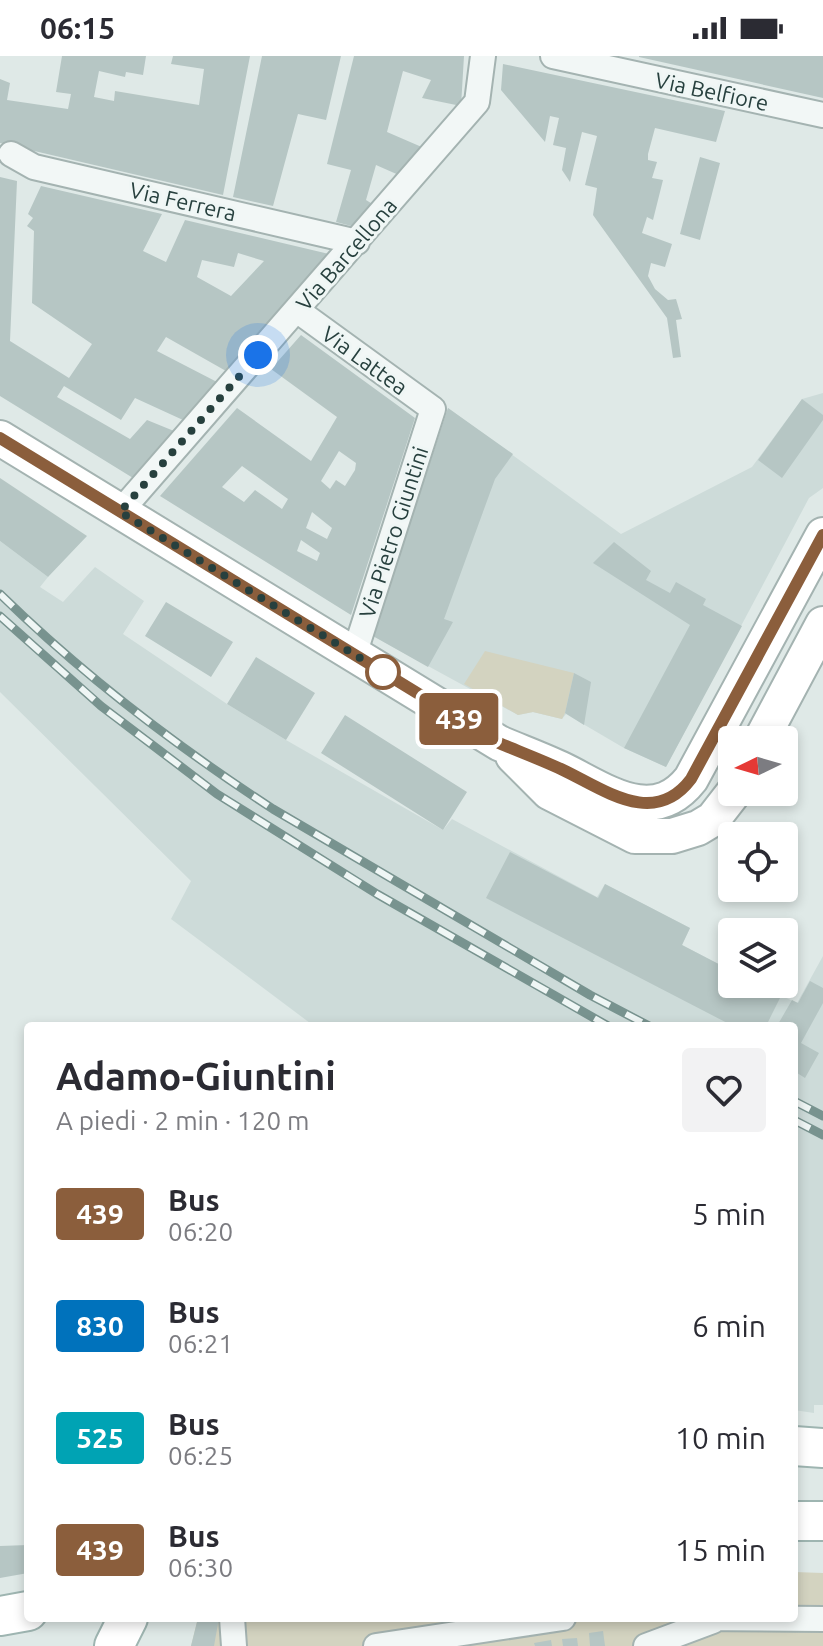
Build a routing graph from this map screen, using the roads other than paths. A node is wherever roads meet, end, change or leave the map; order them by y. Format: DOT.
graph roads {
  1 [pos="483,56"];
  2 [pos="553,56"];
  3 [pos="603,61"];
  4 [pos="823,115"];
  5 [pos="11,154"];
  6 [pos="357,242"];
  7 [pos="298,311"];
  8 [pos="433,409"];
  9 [pos="0,438"];
  10 [pos="120,512"];
  11 [pos="823,535"];
  12 [pos="823,624"];
  13 [pos="354,655"];
  14 [pos="768,726"];
  15 [pos="499,743"];
  16 [pos="723,806"];
  17 [pos="798,1446"];
  18 [pos="823,1448"];
  19 [pos="798,1521"];
  20 [pos="823,1521"];
  21 [pos="24,1612"];
  22 [pos="0,1616"];
  23 [pos="798,1619"];
  24 [pos="823,1619"];
  25 [pos="126,1622"];
  26 [pos="232,1622"];
  27 [pos="536,1622"];
  28 [pos="697,1622"];
  29 [pos="114,1646"];
  30 [pos="234,1646"];
  31 [pos="376,1646"];
  32 [pos="646,1646"];
  1 -- 6 [label="street, Via Barcellona"];
  2 -- 3 [label="street, Via Belfiore"];
  3 -- 4 [label="street, Via Belfiore"];
  5 -- 6 [label="street, Via Ferrera"];
  6 -- 7 [label="street, Via Barcellona"];
  7 -- 8 [label="street, Via Lattea"];
  7 -- 10 [label="street, Via Barcellona"];
  8 -- 13 [label="street, Via Pietro Giuntini"];
  9 -- 10 [label="main road"];
  10 -- 13 [label="main road"];
  11 -- 15 [label="main road"];
  12 -- 14 [label="main road"];
  13 -- 15 [label="main road"];
  15 -- 16 [label="main road"];
  17 -- 18 [label="main road"];
  19 -- 20 [label="main road"];
  21 -- 22 [label="main road"];
  23 -- 24 [label="street"];
  25 -- 29 [label="main road"];
  26 -- 30 [label="street"];
  27 -- 31 [label="street"];
  28 -- 32 [label="street"];
}
